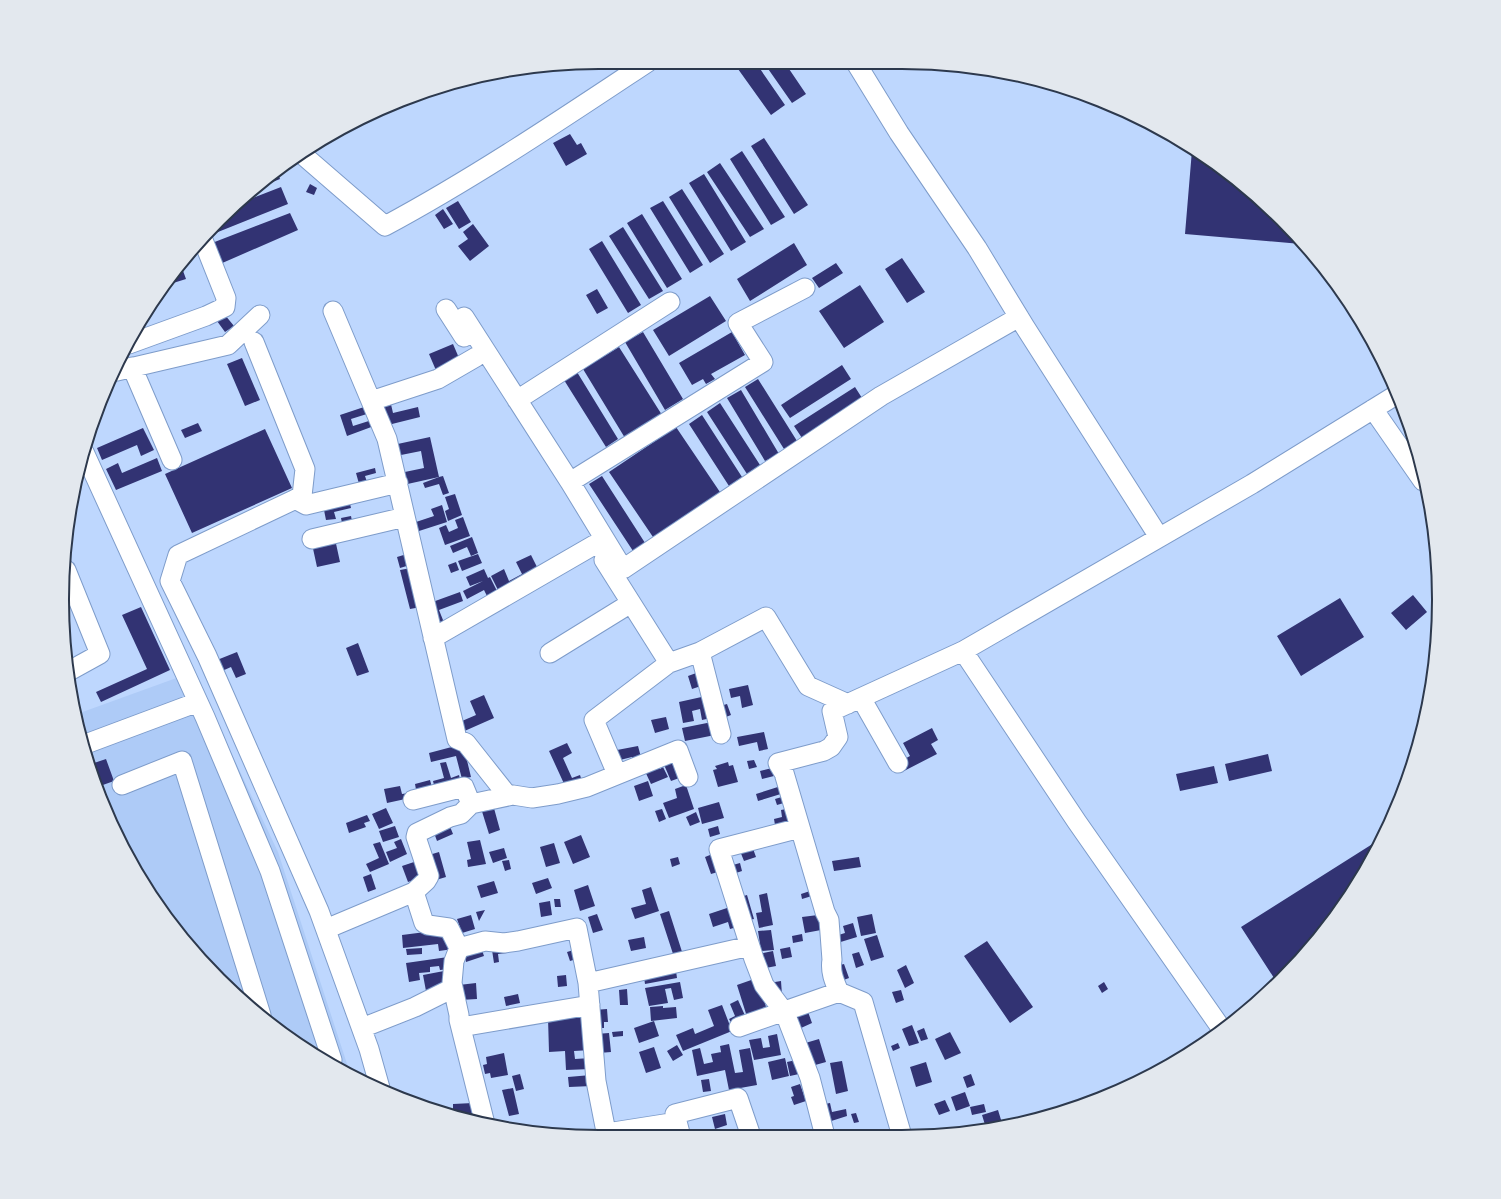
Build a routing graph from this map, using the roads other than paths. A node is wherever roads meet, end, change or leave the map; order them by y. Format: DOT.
graph roads {
  1 [pos="637,69"];
  2 [pos="860,69"];
  3 [pos="306,157"];
  4 [pos="206,245"];
  5 [pos="805,288"];
  6 [pos="670,302"];
  7 [pos="446,309"];
  8 [pos="333,311"];
  9 [pos="260,315"];
  10 [pos="464,317"];
  11 [pos="1019,318"];
  12 [pos="136,341"];
  13 [pos="254,342"];
  14 [pos="476,357"];
  15 [pos="125,369"];
  16 [pos="1392,397"];
  17 [pos="517,400"];
  18 [pos="371,401"];
  19 [pos="1373,409"];
  20 [pos="88,460"];
  21 [pos="172,460"];
  22 [pos="1416,471"];
  23 [pos="570,482"];
  24 [pos="398,484"];
  25 [pos="295,499"];
  26 [pos="405,517"];
  27 [pos="1159,538"];
  28 [pos="312,539"];
  29 [pos="594,545"];
  30 [pos="70,579"];
  31 [pos="631,604"];
  32 [pos="433,638"];
  33 [pos="963,650"];
  34 [pos="700,652"];
  35 [pos="550,653"];
  36 [pos="669,663"];
  37 [pos="74,668"];
  38 [pos="855,701"];
  39 [pos="198,702"];
  40 [pos="720,734"];
  41 [pos="89,743"];
  42 [pos="898,763"];
  43 [pos="617,774"];
  44 [pos="688,777"];
  45 [pos="122,785"];
  46 [pos="508,796"];
  47 [pos="413,800"];
  48 [pos="471,804"];
  49 [pos="800,828"];
  50 [pos="414,892"];
  51 [pos="326,929"];
  52 [pos="750,946"];
  53 [pos="459,948"];
  54 [pos="588,983"];
  55 [pos="452,988"];
  56 [pos="839,992"];
  57 [pos="258,1004"];
  58 [pos="590,1005"];
  59 [pos="784,1011"];
  60 [pos="1218,1024"];
  61 [pos="461,1027"];
  62 [pos="739,1027"];
  63 [pos="362,1028"];
  64 [pos="331,1057"];
  65 [pos="378,1081"];
  66 [pos="483,1117"];
  67 [pos="679,1129"];
  68 [pos="606,1130"];
  69 [pos="667,1130"];
  70 [pos="749,1130"];
  71 [pos="823,1130"];
  72 [pos="900,1130"];
  1 -- 3 [label="street"];
  2 -- 11 [label="street"];
  4 -- 12 [label="street"];
  5 -- 23 [label="street"];
  6 -- 17 [label="street"];
  7 -- 14 [label="street"];
  8 -- 18 [label="street"];
  9 -- 15 [label="street"];
  10 -- 17 [label="street"];
  11 -- 23 [label="street"];
  11 -- 27 [label="street"];
  13 -- 25 [label="street"];
  14 -- 18 [label="street"];
  14 -- 29 [label="street"];
  15 -- 21 [label="street"];
  16 -- 19 [label="street"];
  17 -- 23 [label="street"];
  18 -- 24 [label="street"];
  19 -- 22 [label="street"];
  19 -- 27 [label="street"];
  20 -- 39 [label="street"];
  24 -- 25 [label="street"];
  24 -- 26 [label="street"];
  25 -- 51 [label="street"];
  26 -- 28 [label="street"];
  26 -- 32 [label="street"];
  27 -- 33 [label="street"];
  29 -- 31 [label="street"];
  29 -- 32 [label="street"];
  30 -- 37 [label="street"];
  31 -- 35 [label="street"];
  31 -- 36 [label="street"];
  32 -- 46 [label="street"];
  33 -- 38 [label="street"];
  33 -- 60 [label="street"];
  34 -- 36 [label="street"];
  34 -- 38 [label="street"];
  34 -- 40 [label="street"];
  36 -- 43 [label="street"];
  38 -- 42 [label="street"];
  38 -- 49 [label="street"];
  39 -- 41 [label="street"];
  39 -- 64 [label="street"];
  43 -- 44 [label="street"];
  43 -- 46 [label="street"];
  45 -- 57 [label="street"];
  46 -- 48 [label="street"];
  47 -- 48 [label="street"];
  48 -- 50 [label="street"];
  49 -- 52 [label="street"];
  49 -- 56 [label="street"];
  50 -- 51 [label="street"];
  50 -- 53 [label="street"];
  51 -- 63 [label="street"];
  52 -- 54 [label="street"];
  52 -- 59 [label="street"];
  53 -- 54 [label="street"];
  53 -- 55 [label="street"];
  54 -- 58 [label="street"];
  55 -- 61 [label="street"];
  55 -- 63 [label="street"];
  56 -- 59 [label="street"];
  56 -- 72 [label="street"];
  58 -- 61 [label="street"];
  58 -- 68 [label="street"];
  59 -- 62 [label="street"];
  59 -- 71 [label="street"];
  61 -- 66 [label="street"];
  63 -- 65 [label="street"];
  67 -- 69 [label="street"];
  67 -- 70 [label="street"];
}
